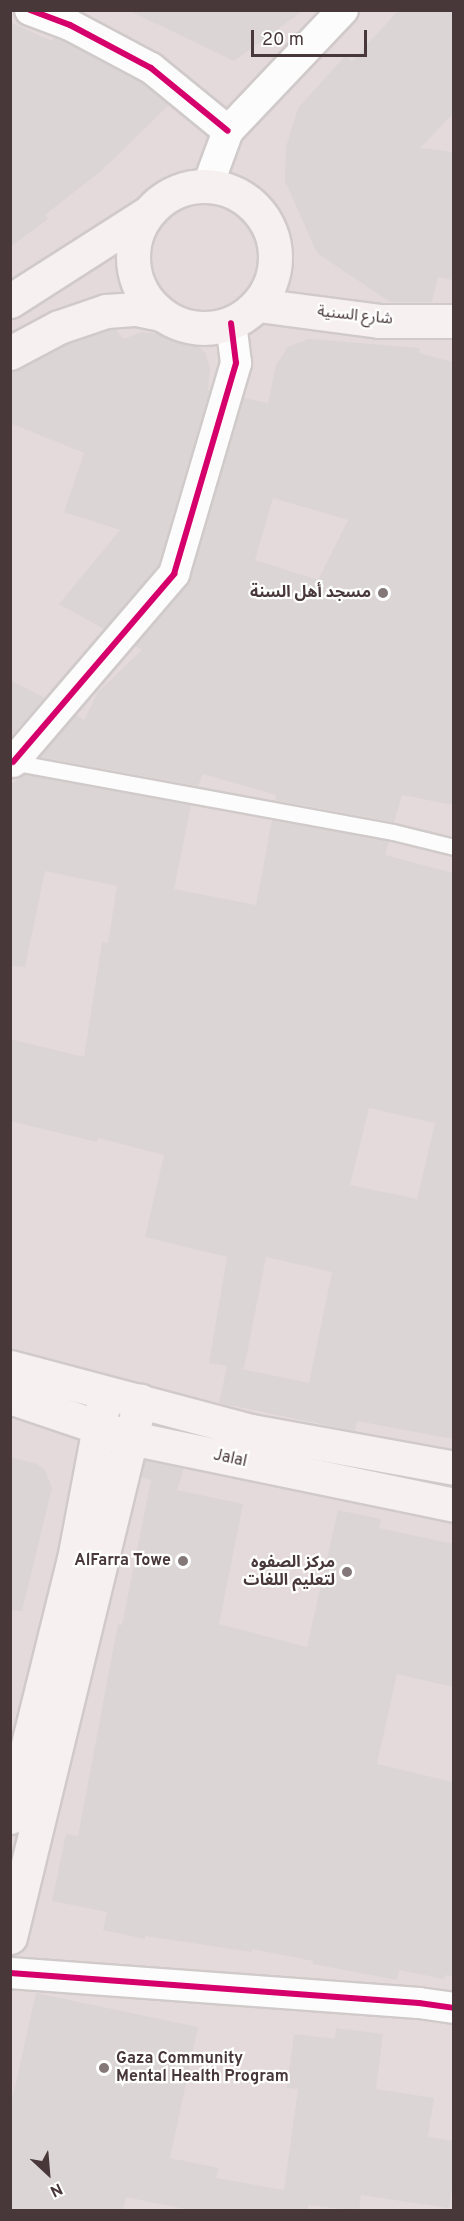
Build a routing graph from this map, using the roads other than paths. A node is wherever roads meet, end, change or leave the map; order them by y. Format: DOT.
graph roads {
  1 [pos="30,10"];
  2 [pos="344,10"];
  3 [pos="228,131"];
  4 [pos="208,185"];
  5 [pos="149,212"];
  6 [pos="10,301"];
  7 [pos="258,305"];
  8 [pos="161,314"];
  9 [pos="453,321"];
  10 [pos="231,323"];
  11 [pos="10,353"];
  12 [pos="12,762"];
  13 [pos="453,847"];
  14 [pos="10,1367"];
  15 [pos="106,1392"];
  16 [pos="10,1397"];
  17 [pos="140,1401"];
  18 [pos="98,1428"];
  19 [pos="132,1438"];
  20 [pos="453,1468"];
  21 [pos="453,1505"];
  22 [pos="10,1817"];
  23 [pos="10,1937"];
  24 [pos="10,1973"];
  25 [pos="453,2008"];
  1 -- 3 [label="street"];
  2 -- 3 [label="street"];
  3 -- 4 [label="street"];
  4 -- 5 [label="main road"];
  4 -- 7 [label="main road"];
  5 -- 6 [label="main road"];
  5 -- 8 [label="main road"];
  7 -- 9 [label="main road, شارع السنية"];
  7 -- 10 [label="main road"];
  8 -- 10 [label="main road"];
  8 -- 11 [label="main road"];
  10 -- 12 [label="street"];
  12 -- 13 [label="lane"];
  14 -- 15 [label="main road, Jalal"];
  15 -- 17 [label="main road, Jalal"];
  15 -- 18 [label="main road"];
  16 -- 18 [label="main road, Jalal"];
  17 -- 19 [label="main road"];
  17 -- 20 [label="main road, Jalal"];
  18 -- 19 [label="main road, Jalal"];
  18 -- 22 [label="main road"];
  19 -- 21 [label="main road, Jalal"];
  19 -- 23 [label="main road"];
  24 -- 25 [label="street"];
}
